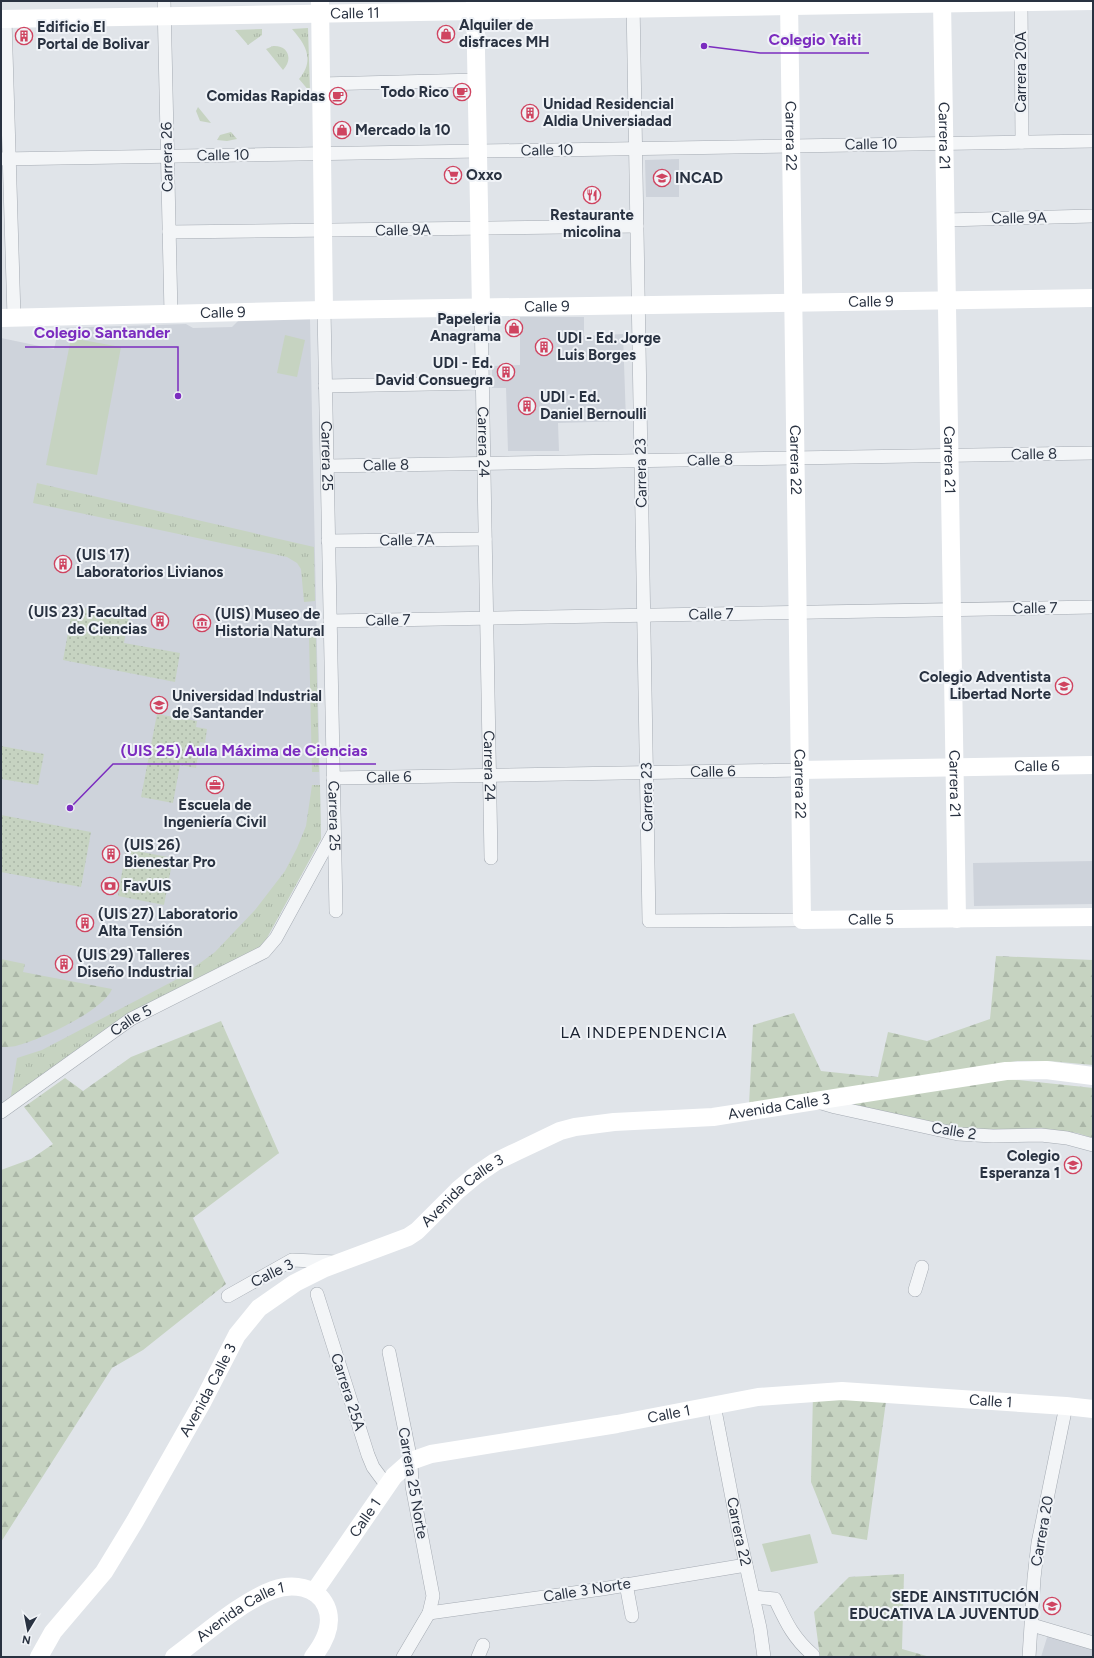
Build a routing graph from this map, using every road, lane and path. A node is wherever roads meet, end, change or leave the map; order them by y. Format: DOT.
graph roads {
  1 [pos="1093,1"];
  2 [pos="942,2"];
  3 [pos="1021,3"];
  4 [pos="789,4"];
  5 [pos="633,5"];
  6 [pos="475,6"];
  7 [pos="320,8"];
  8 [pos="164,9"];
  9 [pos="3,19"];
  10 [pos="477,80"];
  11 [pos="321,84"];
  12 [pos="1093,141"];
  13 [pos="1022,142"];
  14 [pos="945,143"];
  15 [pos="791,146"];
  16 [pos="635,148"];
  17 [pos="478,151"];
  18 [pos="322,153"];
  19 [pos="167,156"];
  20 [pos="5,159"];
  21 [pos="1093,216"];
  22 [pos="946,220"];
  23 [pos="637,226"];
  24 [pos="480,229"];
  25 [pos="323,231"];
  26 [pos="169,232"];
  27 [pos="1093,298"];
  28 [pos="947,300"];
  29 [pos="793,303"];
  30 [pos="638,305"];
  31 [pos="481,308"];
  32 [pos="324,310"];
  33 [pos="171,314"];
  34 [pos="8,318"];
  35 [pos="482,383"];
  36 [pos="325,386"];
  37 [pos="1093,453"];
  38 [pos="949,456"];
  39 [pos="795,458"];
  40 [pos="641,461"];
  41 [pos="484,464"];
  42 [pos="327,466"];
  43 [pos="485,539"];
  44 [pos="328,542"];
  45 [pos="1093,607"];
  46 [pos="952,610"];
  47 [pos="797,613"];
  48 [pos="643,615"];
  49 [pos="487,618"];
  50 [pos="330,621"];
  51 [pos="1093,765"];
  52 [pos="954,767"];
  53 [pos="800,770"];
  54 [pos="646,772"];
  55 [pos="490,775"];
  56 [pos="333,778"];
  57 [pos="334,831"];
  58 [pos="491,858"];
  59 [pos="336,911"];
  60 [pos="1093,918"];
  61 [pos="956,919"];
  62 [pos="802,920"];
  63 [pos="649,921"];
  64 [pos="1093,1076"];
  65 [pos="817,1101"];
  66 [pos="1,1112"];
  67 [pos="1093,1145"];
  68 [pos="342,1262"];
  69 [pos="922,1267"];
  70 [pos="915,1290"];
  71 [pos="317,1294"];
  72 [pos="228,1296"];
  73 [pos="389,1352"];
  74 [pos="714,1405"];
  75 [pos="1066,1406"];
  76 [pos="1093,1409"];
  77 [pos="410,1461"];
  78 [pos="387,1486"];
  79 [pos="746,1565"];
  80 [pos="626,1584"];
  81 [pos="314,1592"];
  82 [pos="754,1597"];
  83 [pos="429,1613"];
  84 [pos="632,1616"];
  85 [pos="1032,1625"];
  86 [pos="1093,1643"];
  87 [pos="813,1655"];
  88 [pos="39,1657"];
  89 [pos="174,1657"];
  90 [pos="313,1657"];
  91 [pos="403,1657"];
  92 [pos="764,1657"];
  93 [pos="1029,1657"];
  1 -- 3 [label="street, Calle 11"];
  2 -- 3 [label="street, Calle 11"];
  2 -- 4 [label="street, Calle 11"];
  2 -- 14 [label="street, Carrera 21"];
  3 -- 13 [label="street, Carrera 20A"];
  4 -- 5 [label="street, Calle 11"];
  4 -- 15 [label="street, Carrera 22"];
  5 -- 6 [label="street, Calle 11"];
  5 -- 16 [label="street, Carrera 23"];
  6 -- 7 [label="street, Calle 11"];
  6 -- 10 [label="street, Carrera 24"];
  7 -- 8 [label="street, Calle 11"];
  7 -- 11 [label="street, Carrera 25"];
  8 -- 9 [label="street, Calle 11"];
  8 -- 19 [label="street, Carrera 26"];
  9 -- 20 [label="street"];
  10 -- 11 [label="street"];
  10 -- 17 [label="street, Carrera 24"];
  11 -- 18 [label="street, Carrera 25"];
  12 -- 13 [label="street, Calle 10"];
  13 -- 14 [label="street, Calle 10"];
  14 -- 15 [label="street, Calle 10"];
  14 -- 22 [label="street, Carrera 21"];
  15 -- 16 [label="street, Calle 10"];
  15 -- 29 [label="street, Carrera 22"];
  16 -- 17 [label="street, Calle 10"];
  16 -- 23 [label="street, Carrera 23"];
  17 -- 18 [label="street, Calle 10"];
  17 -- 24 [label="street, Carrera 24"];
  18 -- 19 [label="street, Calle 10"];
  18 -- 25 [label="street, Carrera 25"];
  19 -- 20 [label="street, Calle 10"];
  19 -- 26 [label="street, Carrera 26"];
  20 -- 34 [label="street"];
  21 -- 22 [label="street, Calle 9A"];
  22 -- 28 [label="street, Carrera 21"];
  23 -- 24 [label="street, Calle 9A"];
  23 -- 30 [label="street, Carrera 23"];
  24 -- 25 [label="street, Calle 9A"];
  24 -- 31 [label="street, Carrera 24"];
  25 -- 26 [label="street, Calle 9A"];
  25 -- 32 [label="street, Carrera 25"];
  26 -- 33 [label="street, Carrera 26"];
  27 -- 28 [label="street, Calle 9"];
  28 -- 29 [label="street, Calle 9"];
  28 -- 38 [label="street, Carrera 21"];
  29 -- 30 [label="street, Calle 9"];
  29 -- 39 [label="street, Carrera 22"];
  30 -- 31 [label="street, Calle 9"];
  30 -- 40 [label="street, Carrera 23"];
  31 -- 32 [label="street, Calle 9"];
  31 -- 35 [label="street, Carrera 24"];
  32 -- 33 [label="street, Calle 9"];
  32 -- 36 [label="street, Carrera 25"];
  33 -- 34 [label="street, Calle 9"];
  35 -- 36 [label="street"];
  35 -- 41 [label="street, Carrera 24"];
  36 -- 42 [label="street, Carrera 25"];
  37 -- 38 [label="street, Calle 8"];
  38 -- 39 [label="street, Calle 8"];
  38 -- 46 [label="street, Carrera 21"];
  39 -- 40 [label="street, Calle 8"];
  39 -- 47 [label="street, Carrera 22"];
  40 -- 41 [label="street, Calle 8"];
  40 -- 48 [label="street, Carrera 23"];
  41 -- 42 [label="street, Calle 8"];
  41 -- 43 [label="street, Carrera 24"];
  42 -- 44 [label="street, Carrera 25"];
  43 -- 44 [label="street, Calle 7A"];
  43 -- 49 [label="street, Carrera 24"];
  44 -- 50 [label="street, Carrera 25"];
  45 -- 46 [label="street, Calle 7"];
  46 -- 47 [label="street, Calle 7"];
  46 -- 52 [label="street, Carrera 21"];
  47 -- 48 [label="street, Calle 7"];
  47 -- 53 [label="street, Carrera 22"];
  48 -- 49 [label="street, Calle 7"];
  48 -- 54 [label="street, Carrera 23"];
  49 -- 50 [label="street, Calle 7"];
  49 -- 55 [label="street, Carrera 24"];
  50 -- 56 [label="street, Carrera 25"];
  51 -- 52 [label="street, Calle 6"];
  52 -- 53 [label="street, Calle 6"];
  52 -- 61 [label="street, Carrera 21"];
  53 -- 54 [label="street, Calle 6"];
  53 -- 62 [label="street, Carrera 22"];
  54 -- 55 [label="street, Calle 6"];
  54 -- 63 [label="street, Carrera 23"];
  55 -- 56 [label="street, Calle 6"];
  55 -- 58 [label="street, Carrera 24"];
  56 -- 57 [label="street, Carrera 25"];
  57 -- 59 [label="street, Carrera 25"];
  57 -- 66 [label="street, Calle 5"];
  60 -- 61 [label="street, Calle 5"];
  61 -- 62 [label="street, Calle 5"];
  62 -- 63 [label="street, Calle 5"];
  64 -- 65 [label="street, Avenida Calle 3"];
  65 -- 67 [label="street, Calle 2"];
  65 -- 68 [label="street, Avenida Calle 3"];
  68 -- 72 [label="street, Calle 3"];
  68 -- 88 [label="street, Avenida Calle 3"];
  69 -- 70 [label="street"];
  71 -- 78 [label="street, Carrera 25A"];
  73 -- 77 [label="street, Carrera 25 Norte"];
  74 -- 75 [label="street, Calle 1"];
  74 -- 77 [label="street, Calle 1"];
  74 -- 79 [label="street, Carrera 22"];
  75 -- 76 [label="street, Calle 1"];
  75 -- 85 [label="street, Carrera 20"];
  77 -- 78 [label="street, Calle 1"];
  77 -- 83 [label="street, Carrera 25 Norte"];
  78 -- 81 [label="street, Calle 1"];
  79 -- 80 [label="street, Calle 3 Norte"];
  79 -- 82 [label="street, Carrera 22"];
  80 -- 83 [label="street, Calle 3 Norte"];
  80 -- 84 [label="street"];
  81 -- 89 [label="street, Avenida Calle 1"];
  81 -- 90 [label="street"];
  82 -- 87 [label="street"];
  82 -- 92 [label="street, Carrera 22"];
  83 -- 91 [label="street"];
  85 -- 86 [label="street"];
  85 -- 93 [label="street, Carrera 20"];
}
